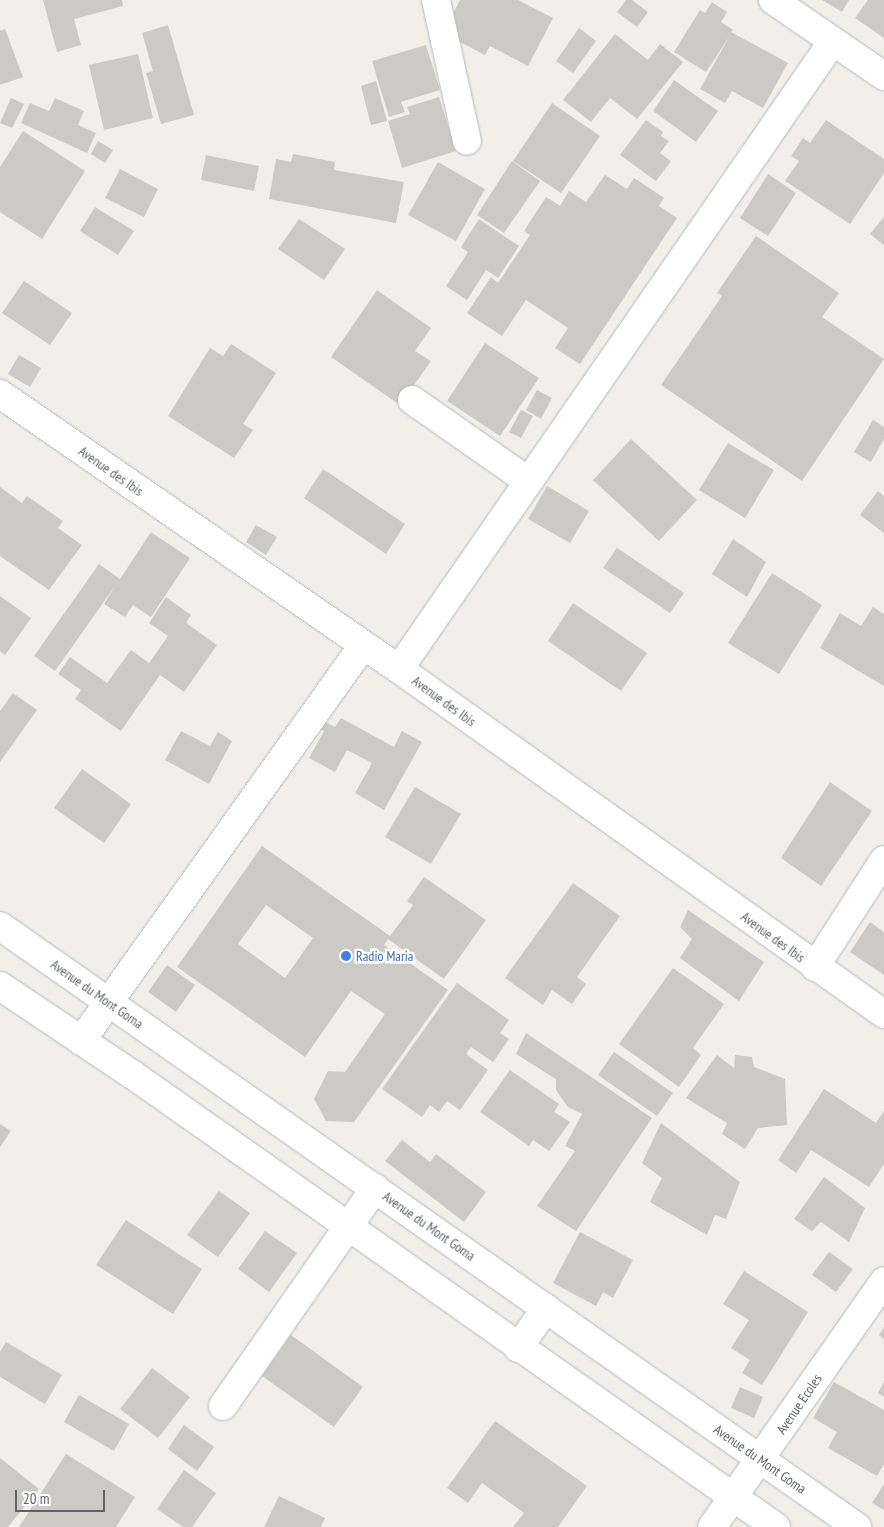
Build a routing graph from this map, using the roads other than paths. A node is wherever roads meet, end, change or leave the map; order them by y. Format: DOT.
graph roads {
  1 [pos="436,0"];
  2 [pos="773,0"];
  3 [pos="833,41"];
  4 [pos="884,76"];
  5 [pos="467,141"];
  6 [pos="0,394"];
  7 [pos="412,400"];
  8 [pos="528,481"];
  9 [pos="363,646"];
  10 [pos="399,669"];
  11 [pos="884,860"];
  12 [pos="0,926"];
  13 [pos="815,967"];
  14 [pos="0,986"];
  15 [pos="109,1002"];
  16 [pos="884,1014"];
  17 [pos="81,1041"];
  18 [pos="374,1188"];
  19 [pos="347,1228"];
  20 [pos="884,1280"];
  21 [pos="546,1308"];
  22 [pos="518,1348"];
  23 [pos="223,1406"];
  24 [pos="761,1460"];
  25 [pos="733,1497"];
  26 [pos="712,1527"];
  27 [pos="776,1527"];
  28 [pos="857,1527"];
  1 -- 5 [label="street"];
  2 -- 3 [label="street"];
  3 -- 4 [label="street"];
  3 -- 8 [label="street"];
  6 -- 9 [label="street, Avenue des Ibis"];
  7 -- 8 [label="street"];
  8 -- 10 [label="street"];
  9 -- 10 [label="street, Avenue des Ibis"];
  9 -- 15 [label="street"];
  10 -- 13 [label="street, Avenue des Ibis"];
  11 -- 13 [label="street"];
  12 -- 15 [label="street, Avenue du Mont Goma"];
  13 -- 16 [label="street, Avenue des Ibis"];
  14 -- 17 [label="street"];
  15 -- 17 [label="street"];
  15 -- 18 [label="street, Avenue du Mont Goma"];
  17 -- 19 [label="street"];
  18 -- 19 [label="street"];
  18 -- 21 [label="street, Avenue du Mont Goma"];
  19 -- 22 [label="street"];
  19 -- 23 [label="street"];
  20 -- 24 [label="street, Avenue Ecoles"];
  21 -- 22 [label="street"];
  21 -- 24 [label="street, Avenue du Mont Goma"];
  22 -- 25 [label="street"];
  24 -- 25 [label="street, Avenue Ecoles"];
  24 -- 28 [label="street, Avenue du Mont Goma"];
  25 -- 26 [label="street, Avenue Ecoles"];
  25 -- 27 [label="street"];
}
